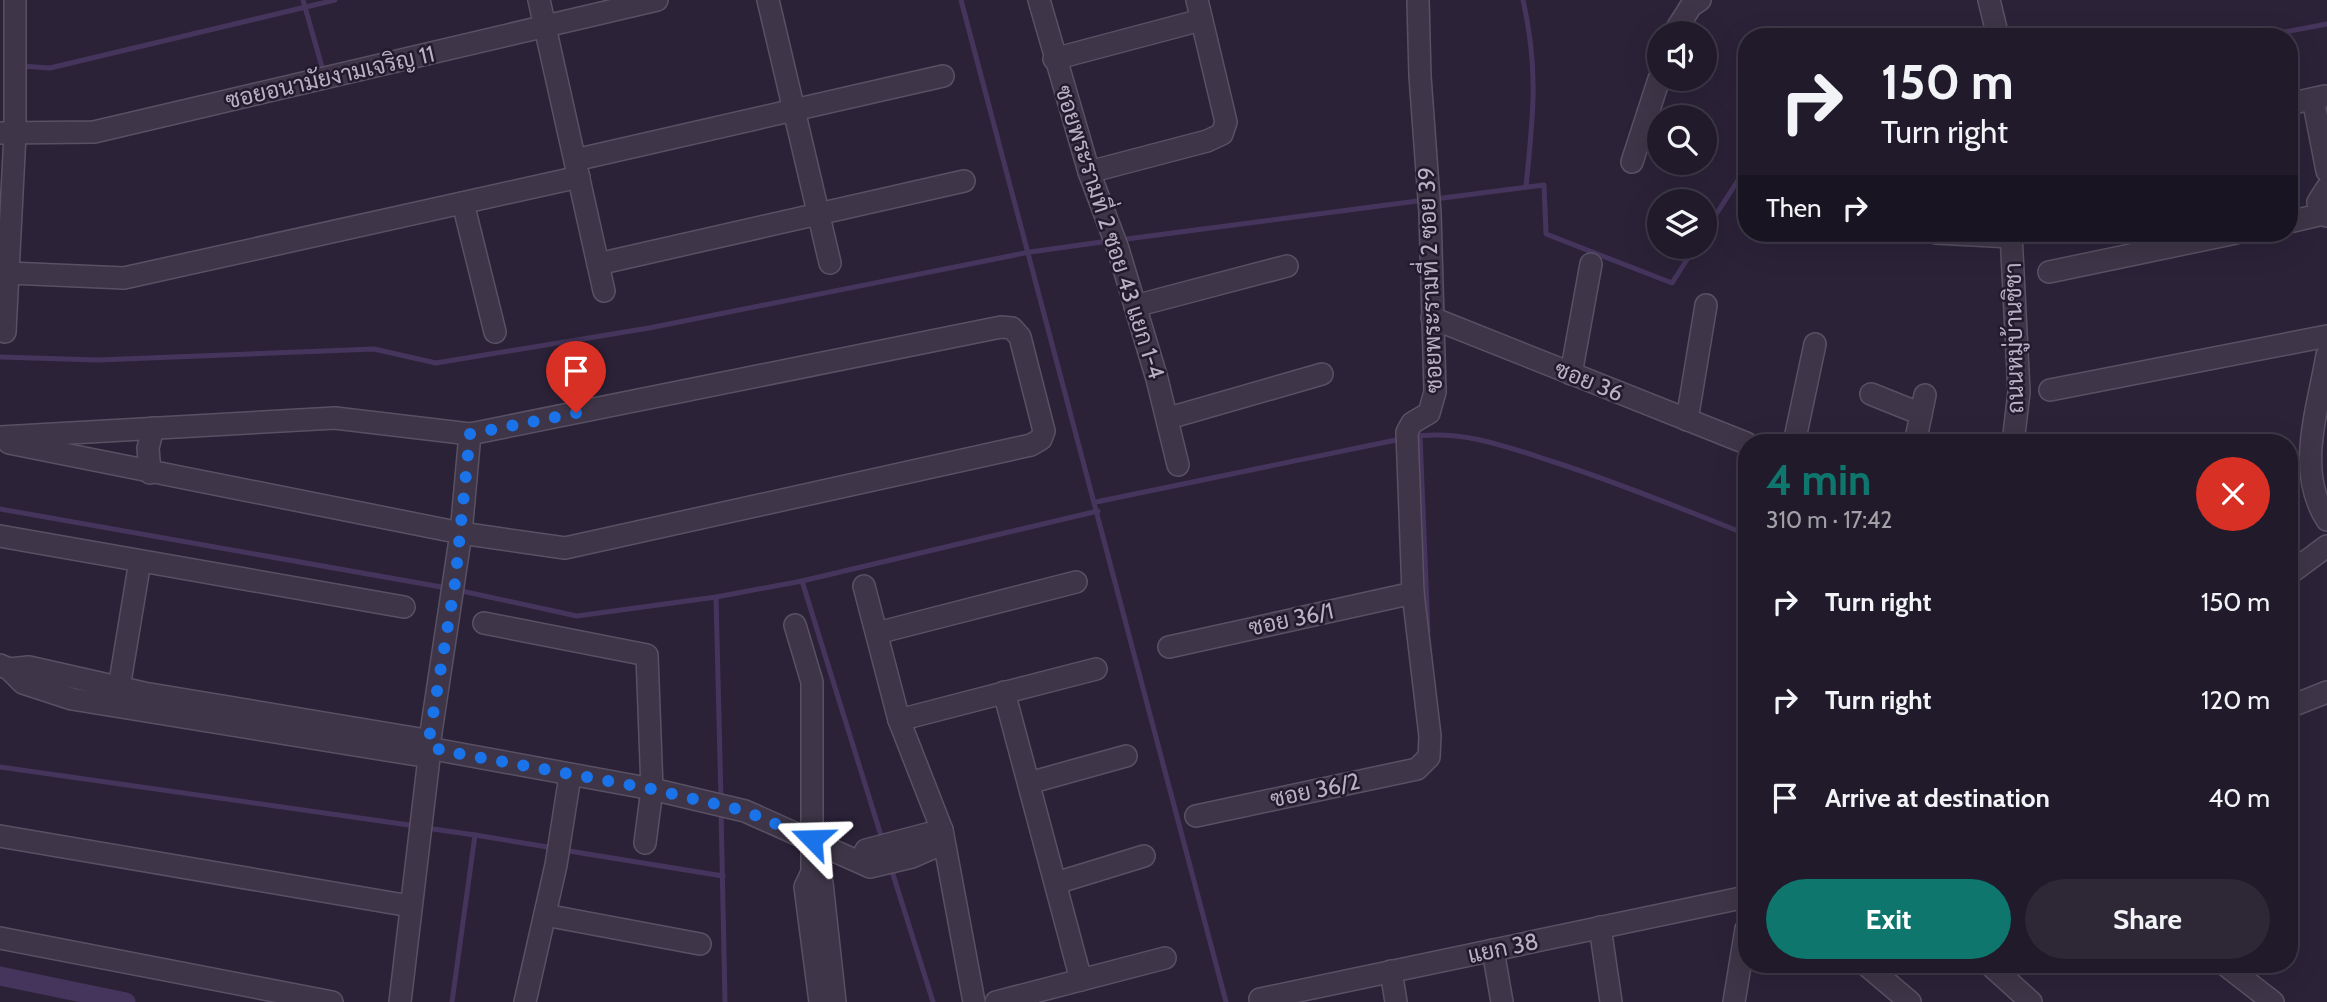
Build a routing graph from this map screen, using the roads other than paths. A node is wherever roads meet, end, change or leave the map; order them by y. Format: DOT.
graph roads {
  1 [pos="15,0"];
  2 [pos="539,0"];
  3 [pos="657,0"];
  4 [pos="768,0"];
  5 [pos="1039,0"];
  6 [pos="1418,0"];
  7 [pos="1700,0"];
  8 [pos="1989,0"];
  9 [pos="1199,10"];
  10 [pos="1682,21"];
  11 [pos="545,26"];
  12 [pos="1996,28"];
  13 [pos="1054,59"];
  14 [pos="943,76"];
  15 [pos="1655,91"];
  16 [pos="2320,97"];
  17 [pos="2298,102"];
  18 [pos="794,111"];
  19 [pos="7,134"];
  20 [pos="1632,162"];
  21 [pos="577,169"];
  22 [pos="2327,171"];
  23 [pos="1089,172"];
  24 [pos="964,181"];
  25 [pos="2327,188"];
  26 [pos="463,203"];
  27 [pos="818,215"];
  28 [pos="2325,215"];
  29 [pos="2298,220"];
  30 [pos="2011,242"];
  31 [pos="2193,242"];
  32 [pos="830,262"];
  33 [pos="598,264"];
  34 [pos="1591,264"];
  35 [pos="1287,266"];
  36 [pos="9,272"];
  37 [pos="2049,272"];
  38 [pos="604,291"];
  39 [pos="1706,305"];
  40 [pos="1135,306"];
  41 [pos="1432,318"];
  42 [pos="5,332"];
  43 [pos="495,332"];
  44 [pos="2327,336"];
  45 [pos="1815,344"];
  46 [pos="2327,355"];
  47 [pos="1322,374"];
  48 [pos="1572,374"];
  49 [pos="2050,390"];
  50 [pos="1871,394"];
  51 [pos="1169,418"];
  52 [pos="1687,420"];
  53 [pos="153,428"];
  54 [pos="470,434"];
  55 [pos="1796,434"];
  56 [pos="1917,434"];
  57 [pos="2014,434"];
  58 [pos="0,439"];
  59 [pos="1738,440"];
  60 [pos="2299,460"];
  61 [pos="1178,465"];
  62 [pos="150,473"];
  63 [pos="2327,520"];
  64 [pos="461,533"];
  65 [pos="0,537"];
  66 [pos="2327,546"];
  67 [pos="140,561"];
  68 [pos="2298,567"];
  69 [pos="1076,582"];
  70 [pos="864,586"];
  71 [pos="1413,593"];
  72 [pos="404,607"];
  73 [pos="484,623"];
  74 [pos="795,625"];
  75 [pos="877,633"];
  76 [pos="1169,647"];
  77 [pos="5,667"];
  78 [pos="1097,669"];
  79 [pos="1004,692"];
  80 [pos="2327,692"];
  81 [pos="118,697"];
  82 [pos="2298,703"];
  83 [pos="898,720"];
  84 [pos="429,749"];
  85 [pos="1126,756"];
  86 [pos="1429,757"];
  87 [pos="570,776"];
  88 [pos="1029,783"];
  89 [pos="652,789"];
  90 [pos="1196,816"];
  91 [pos="0,836"];
  92 [pos="943,837"];
  93 [pos="812,839"];
  94 [pos="645,843"];
  95 [pos="1144,856"];
  96 [pos="812,872"];
  97 [pos="1056,883"];
  98 [pos="1738,899"];
  99 [pos="410,905"];
  100 [pos="545,915"];
  101 [pos="1600,928"];
  102 [pos="0,938"];
  103 [pos="700,944"];
  104 [pos="1493,950"];
  105 [pos="1165,958"];
  106 [pos="1391,971"];
  107 [pos="1739,973"];
  108 [pos="1876,973"];
  109 [pos="1999,973"];
  110 [pos="2236,973"];
  111 [pos="1081,980"];
  112 [pos="1260,999"];
  113 [pos="332,1002"];
  114 [pos="400,1002"];
  115 [pos="525,1002"];
  116 [pos="820,1002"];
  117 [pos="835,1002"];
  118 [pos="974,1002"];
  119 [pos="996,1002"];
  120 [pos="1396,1002"];
  121 [pos="1502,1002"];
  122 [pos="1611,1002"];
  123 [pos="1734,1002"];
  124 [pos="1910,1002"];
  125 [pos="2031,1002"];
  126 [pos="2273,1002"];
  1 -- 19 [label="street"];
  2 -- 11 [label="street"];
  3 -- 11 [label="street, ซอยอนามัยงามเจริญ 11"];
  4 -- 18 [label="street"];
  5 -- 13 [label="street, ซอยพระรามที่ 2 ซอย 43 แยก 1-4"];
  6 -- 41 [label="street, ซอยพระรามที่ 2 ซอย 39"];
  7 -- 10 [label="street"];
  8 -- 12 [label="street"];
  9 -- 13 [label="street"];
  9 -- 23 [label="street"];
  11 -- 19 [label="street, ซอยอนามัยงามเจริญ 11"];
  11 -- 21 [label="street"];
  13 -- 23 [label="street, ซอยพระรามที่ 2 ซอย 43 แยก 1-4"];
  14 -- 18 [label="street"];
  15 -- 20 [label="street"];
  16 -- 17 [label="street"];
  16 -- 22 [label="street"];
  18 -- 21 [label="street"];
  18 -- 27 [label="street"];
  19 -- 36 [label="street"];
  21 -- 26 [label="street"];
  21 -- 33 [label="street"];
  23 -- 40 [label="street, ซอยพระรามที่ 2 ซอย 43 แยก 1-4"];
  24 -- 27 [label="street"];
  25 -- 28 [label="street"];
  26 -- 36 [label="street"];
  26 -- 43 [label="street"];
  27 -- 32 [label="street"];
  27 -- 33 [label="street"];
  28 -- 29 [label="street"];
  30 -- 57 [label="street, ถนนหมู่บ้านชิชา"];
  31 -- 37 [label="street"];
  33 -- 38 [label="street"];
  34 -- 48 [label="street"];
  35 -- 40 [label="street"];
  36 -- 42 [label="street"];
  39 -- 52 [label="street"];
  40 -- 51 [label="street, ซอยพระรามที่ 2 ซอย 43 แยก 1-4"];
  41 -- 48 [label="street, ซอย 36"];
  41 -- 71 [label="street, ซอยพระรามที่ 2 ซอย 39"];
  44 -- 49 [label="street"];
  45 -- 55 [label="street"];
  46 -- 60 [label="street"];
  47 -- 51 [label="street"];
  48 -- 52 [label="street, ซอย 36"];
  50 -- 56 [label="street"];
  51 -- 61 [label="street, ซอยพระรามที่ 2 ซอย 43 แยก 1-4"];
  52 -- 59 [label="street, ซอย 36"];
  53 -- 54 [label="street"];
  53 -- 58 [label="street"];
  53 -- 62 [label="street"];
  54 -- 64 [label="street"];
  54 -- 64 [label="street"];
  58 -- 62 [label="street"];
  60 -- 63 [label="street"];
  62 -- 64 [label="street"];
  64 -- 84 [label="street"];
  65 -- 67 [label="street"];
  66 -- 68 [label="street"];
  67 -- 72 [label="street"];
  67 -- 81 [label="street"];
  69 -- 75 [label="street"];
  70 -- 75 [label="street"];
  71 -- 76 [label="street, ซอย 36/1"];
  71 -- 86 [label="street, ซอยพระรามที่ 2 ซอย 39"];
  73 -- 89 [label="street"];
  74 -- 93 [label="street"];
  75 -- 83 [label="street"];
  77 -- 81 [label="street"];
  78 -- 79 [label="street"];
  79 -- 83 [label="street"];
  79 -- 88 [label="street"];
  80 -- 82 [label="street"];
  81 -- 84 [label="street"];
  83 -- 92 [label="street"];
  84 -- 87 [label="street"];
  84 -- 99 [label="street"];
  85 -- 88 [label="street"];
  86 -- 90 [label="street, ซอย 36/2"];
  87 -- 89 [label="street"];
  87 -- 100 [label="street"];
  88 -- 97 [label="street"];
  89 -- 93 [label="street"];
  89 -- 94 [label="street"];
  91 -- 99 [label="street"];
  92 -- 93 [label="street"];
  92 -- 118 [label="street"];
  93 -- 96 [label="street"];
  95 -- 97 [label="street"];
  96 -- 116 [label="street"];
  96 -- 117 [label="street"];
  97 -- 111 [label="street"];
  98 -- 101 [label="street, แยก 38"];
  99 -- 114 [label="street"];
  100 -- 103 [label="street"];
  100 -- 115 [label="street"];
  101 -- 104 [label="street, แยก 38"];
  101 -- 122 [label="street"];
  102 -- 113 [label="street"];
  104 -- 106 [label="street, แยก 38"];
  104 -- 121 [label="street"];
  105 -- 111 [label="street"];
  106 -- 112 [label="street, แยก 38"];
  106 -- 120 [label="street"];
  107 -- 123 [label="street"];
  108 -- 124 [label="street"];
  109 -- 125 [label="street"];
  110 -- 126 [label="street"];
  111 -- 119 [label="street"];
}
